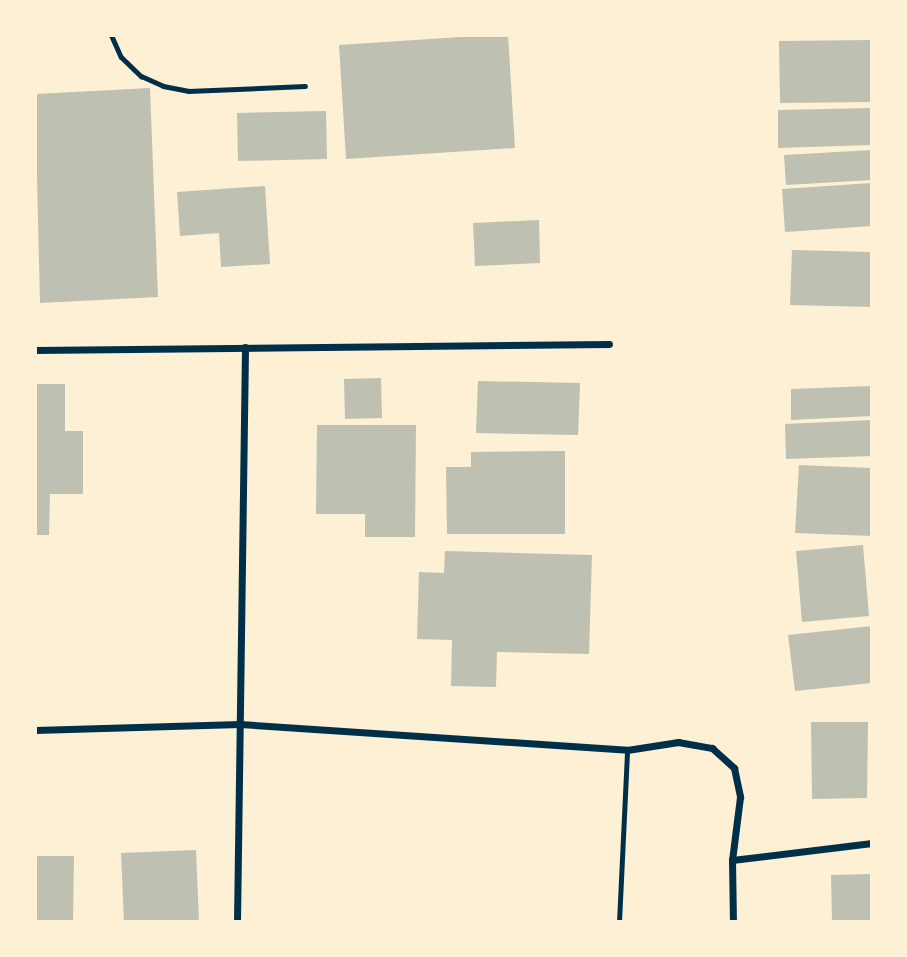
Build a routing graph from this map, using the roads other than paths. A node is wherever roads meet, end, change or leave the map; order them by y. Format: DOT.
graph roads {
  1 [pos="111,35"];
  2 [pos="306,86"];
  3 [pos="610,344"];
  4 [pos="245,347"];
  5 [pos="35,350"];
  6 [pos="240,724"];
  7 [pos="35,730"];
  8 [pos="627,750"];
  9 [pos="872,843"];
  10 [pos="732,860"];
  11 [pos="237,922"];
  12 [pos="619,922"];
  13 [pos="733,922"];
  1 -- 2 [label="lane"];
  3 -- 4 [label="street"];
  4 -- 5 [label="street"];
  4 -- 6 [label="street"];
  6 -- 7 [label="street"];
  6 -- 8 [label="street"];
  6 -- 11 [label="street"];
  8 -- 10 [label="street"];
  8 -- 12 [label="lane"];
  9 -- 10 [label="street"];
  10 -- 13 [label="street"];
}
